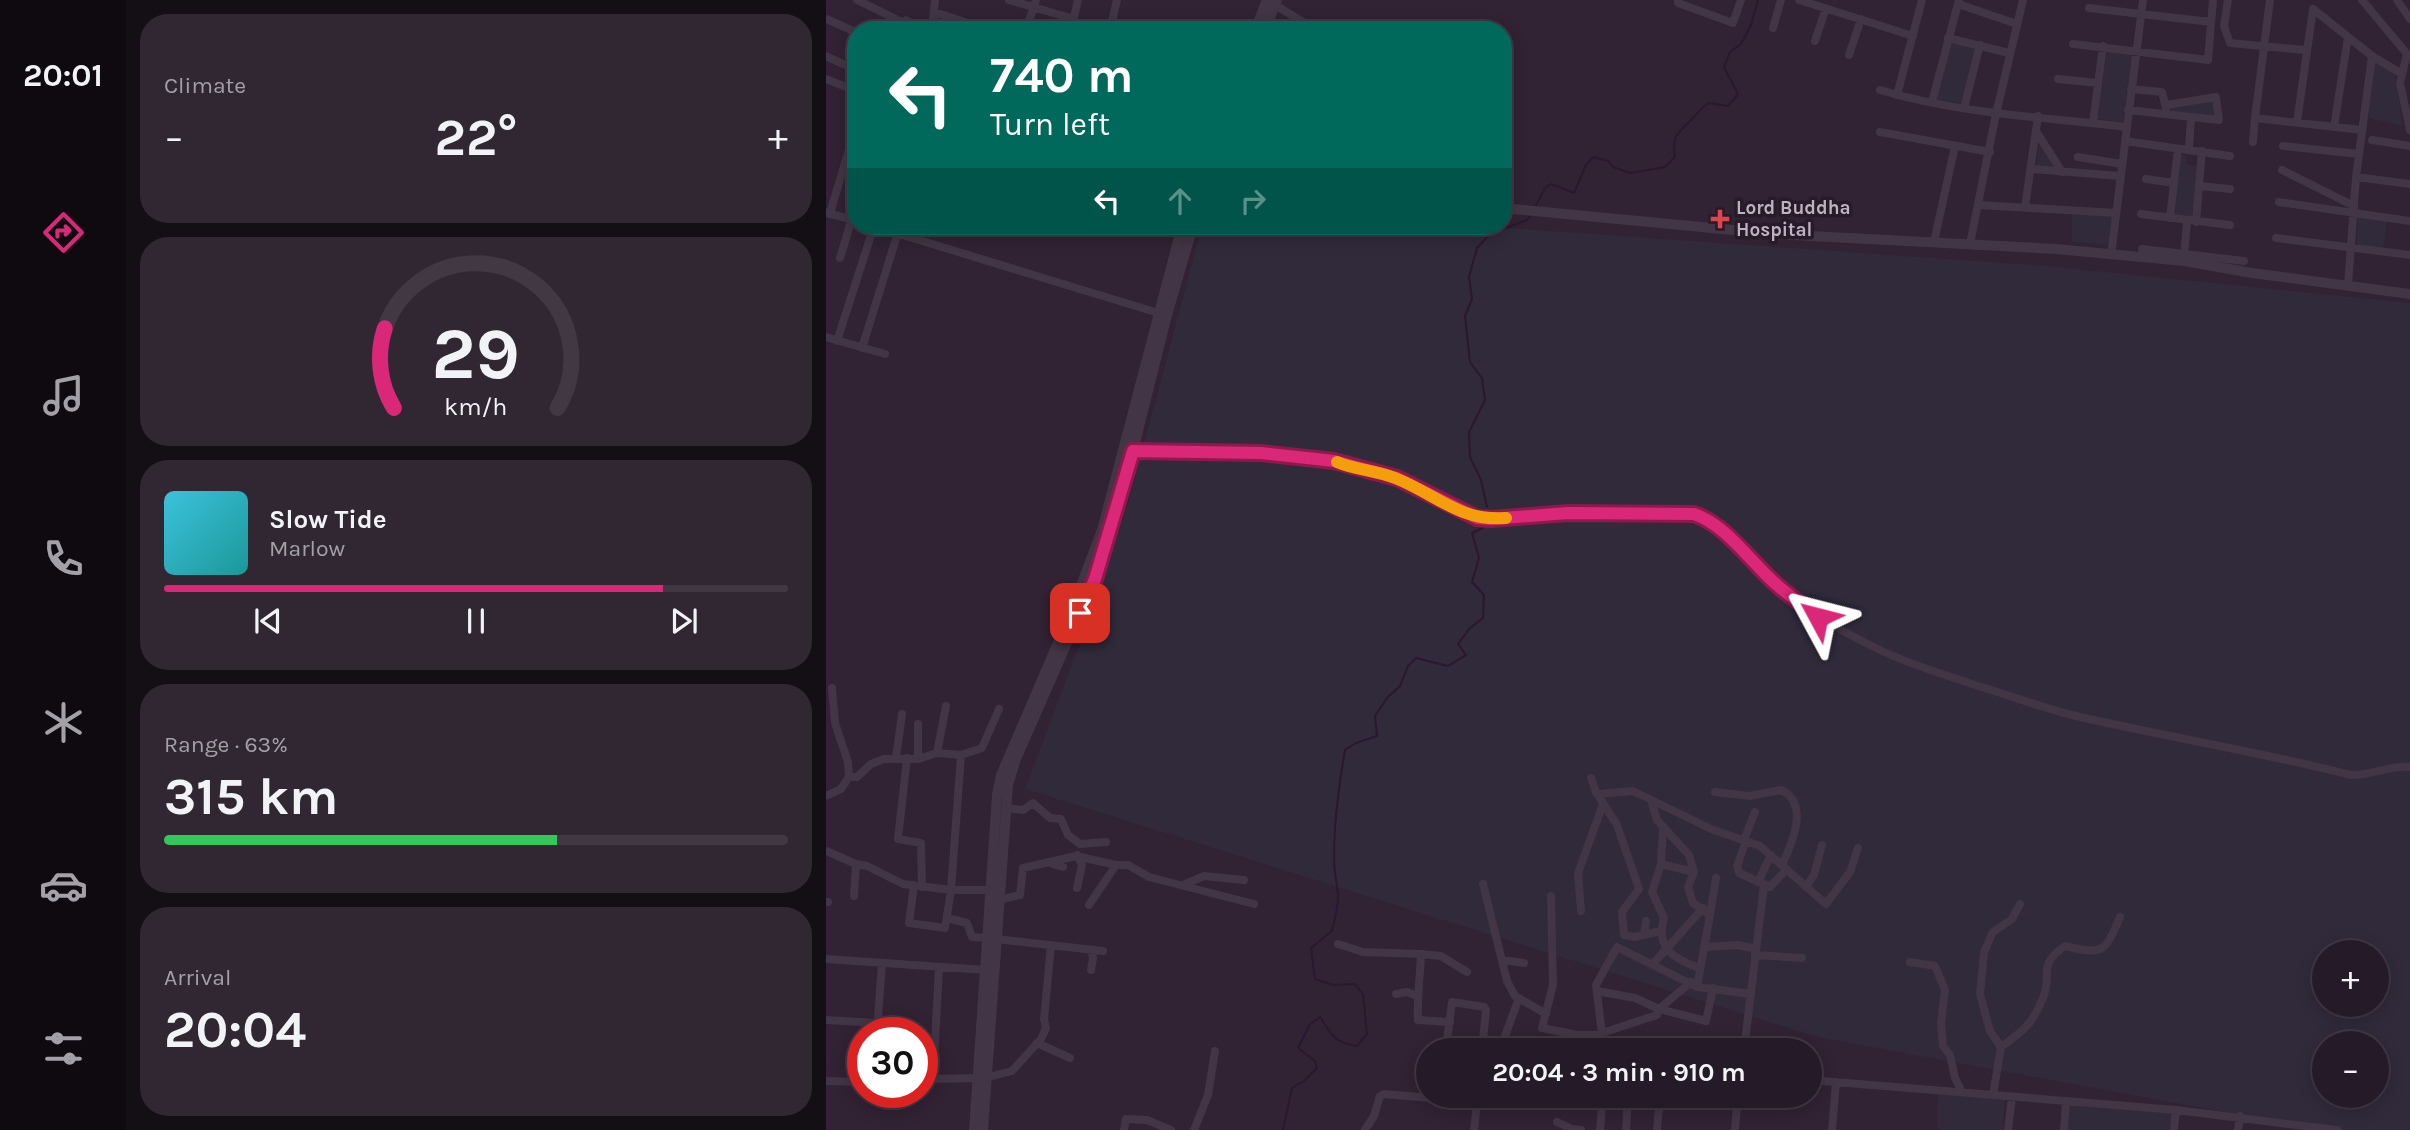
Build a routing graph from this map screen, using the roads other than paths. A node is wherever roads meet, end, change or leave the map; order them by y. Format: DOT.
graph roads {
  1 [pos="857,0"];
  2 [pos="935,0"];
  3 [pos="1009,0"];
  4 [pos="1078,0"];
  5 [pos="1117,0"];
  6 [pos="1678,0"];
  7 [pos="1741,0"];
  8 [pos="1781,0"];
  9 [pos="1799,0"];
  10 [pos="1922,0"];
  11 [pos="2023,0"];
  12 [pos="2143,0"];
  13 [pos="2213,0"];
  14 [pos="2228,0"];
  15 [pos="2270,0"];
  16 [pos="2362,0"];
  17 [pos="2397,0"];
  18 [pos="1273,2"];
  19 [pos="1958,2"];
  20 [pos="1035,4"];
  21 [pos="1826,8"];
  22 [pos="2089,8"];
  23 [pos="934,15"];
  24 [pos="2142,15"];
  25 [pos="826,19"];
  26 [pos="1074,19"];
  27 [pos="1861,19"];
  28 [pos="2410,19"];
  29 [pos="893,21"];
  30 [pos="932,21"];
  31 [pos="960,21"];
  32 [pos="1030,21"];
  33 [pos="1112,21"];
  34 [pos="1261,21"];
  35 [pos="1268,21"];
  36 [pos="1302,21"];
  37 [pos="2211,22"];
  38 [pos="2017,24"];
  39 [pos="847,28"];
  40 [pos="1773,28"];
  41 [pos="1913,36"];
  42 [pos="2348,37"];
  43 [pos="1948,38"];
  44 [pos="1815,41"];
  45 [pos="2073,44"];
  46 [pos="1980,45"];
  47 [pos="2103,46"];
  48 [pos="2264,47"];
  49 [pos="2137,50"];
  50 [pos="2305,50"];
  51 [pos="2009,53"];
  52 [pos="1849,55"];
  53 [pos="826,56"];
  54 [pos="2372,56"];
  55 [pos="847,66"];
  56 [pos="2402,74"];
  57 [pos="826,79"];
  58 [pos="2058,79"];
  59 [pos="2098,83"];
  60 [pos="847,87"];
  61 [pos="2131,89"];
  62 [pos="1880,90"];
  63 [pos="1897,95"];
  64 [pos="1932,102"];
  65 [pos="1964,108"];
  66 [pos="2128,110"];
  67 [pos="2167,110"];
  68 [pos="1996,114"];
  69 [pos="2038,116"];
  70 [pos="2191,118"];
  71 [pos="2255,118"];
  72 [pos="2297,122"];
  73 [pos="2093,123"];
  74 [pos="2126,127"];
  75 [pos="2334,127"];
  76 [pos="2362,130"];
  77 [pos="2410,130"];
  78 [pos="2036,131"];
  79 [pos="1880,132"];
  80 [pos="2372,140"];
  81 [pos="2125,141"];
  82 [pos="2253,142"];
  83 [pos="1955,146"];
  84 [pos="2283,146"];
  85 [pos="2410,146"];
  86 [pos="2178,149"];
  87 [pos="2189,150"];
  88 [pos="2202,151"];
  89 [pos="1990,152"];
  90 [pos="2359,154"];
  91 [pos="847,155"];
  92 [pos="2230,156"];
  93 [pos="2078,157"];
  94 [pos="2122,164"];
  95 [pos="2031,169"];
  96 [pos="2282,170"];
  97 [pos="2062,172"];
  98 [pos="2120,176"];
  99 [pos="2356,177"];
  100 [pos="2146,179"];
  101 [pos="2174,183"];
  102 [pos="2410,184"];
  103 [pos="2199,186"];
  104 [pos="2230,189"];
  105 [pos="2279,202"];
  106 [pos="1979,205"];
  107 [pos="2025,207"];
  108 [pos="1512,209"];
  109 [pos="2353,209"];
  110 [pos="828,213"];
  111 [pos="2116,213"];
  112 [pos="2141,214"];
  113 [pos="847,218"];
  114 [pos="2170,218"];
  115 [pos="2192,221"];
  116 [pos="2410,221"];
  117 [pos="2230,225"];
  118 [pos="848,235"];
  119 [pos="870,235"];
  120 [pos="897,235"];
  121 [pos="918,235"];
  122 [pos="1180,235"];
  123 [pos="1190,235"];
  124 [pos="2276,238"];
  125 [pos="1934,242"];
  126 [pos="1970,244"];
  127 [pos="2142,249"];
  128 [pos="2351,249"];
  129 [pos="2111,255"];
  130 [pos="2410,255"];
  131 [pos="840,258"];
  132 [pos="2184,258"];
  133 [pos="2244,261"];
  134 [pos="2348,286"];
  135 [pos="2410,294"];
  136 [pos="1163,314"];
  137 [pos="826,337"];
  138 [pos="837,341"];
  139 [pos="862,348"];
  140 [pos="885,354"];
  141 [pos="1133,451"];
  142 [pos="832,688"];
  143 [pos="946,706"];
  144 [pos="999,709"];
  145 [pos="902,714"];
  146 [pos="918,724"];
  147 [pos="937,753"];
  148 [pos="961,755"];
  149 [pos="907,758"];
  150 [pos="894,759"];
  151 [pos="918,759"];
  152 [pos="2410,767"];
  153 [pos="886,770"];
  154 [pos="849,777"];
  155 [pos="1591,778"];
  156 [pos="1716,792"];
  157 [pos="1598,794"];
  158 [pos="826,796"];
  159 [pos="1651,800"];
  160 [pos="1603,804"];
  161 [pos="1006,808"];
  162 [pos="1755,813"];
  163 [pos="1663,827"];
  164 [pos="1745,841"];
  165 [pos="1106,842"];
  166 [pos="1080,844"];
  167 [pos="1822,845"];
  168 [pos="1858,848"];
  169 [pos="826,851"];
  170 [pos="1771,855"];
  171 [pos="1076,856"];
  172 [pos="1044,862"];
  173 [pos="856,864"];
  174 [pos="1661,864"];
  175 [pos="1116,865"];
  176 [pos="1063,867"];
  177 [pos="1784,867"];
  178 [pos="1695,872"];
  179 [pos="1716,878"];
  180 [pos="1244,880"];
  181 [pos="1761,883"];
  182 [pos="1483,884"];
  183 [pos="918,886"];
  184 [pos="1182,886"];
  185 [pos="1806,887"];
  186 [pos="1077,888"];
  187 [pos="951,890"];
  188 [pos="997,893"];
  189 [pos="854,896"];
  190 [pos="1551,896"];
  191 [pos="1254,904"];
  192 [pos="2020,904"];
  193 [pos="1089,905"];
  194 [pos="1581,911"];
  195 [pos="1706,911"];
  196 [pos="2120,917"];
  197 [pos="947,918"];
  198 [pos="1646,921"];
  199 [pos="1660,931"];
  200 [pos="1624,935"];
  201 [pos="1644,935"];
  202 [pos="991,938"];
  203 [pos="1338,944"];
  204 [pos="1051,945"];
  205 [pos="1617,947"];
  206 [pos="1704,947"];
  207 [pos="1668,949"];
  208 [pos="1091,950"];
  209 [pos="1103,951"];
  210 [pos="1756,952"];
  211 [pos="1421,954"];
  212 [pos="1802,958"];
  213 [pos="826,959"];
  214 [pos="1502,960"];
  215 [pos="1910,962"];
  216 [pos="882,963"];
  217 [pos="1524,963"];
  218 [pos="1653,964"];
  219 [pos="939,968"];
  220 [pos="1699,968"];
  221 [pos="986,970"];
  222 [pos="1091,970"];
  223 [pos="1467,972"];
  224 [pos="1694,984"];
  225 [pos="1713,988"];
  226 [pos="1597,991"];
  227 [pos="1396,994"];
  228 [pos="1751,994"];
  229 [pos="1417,996"];
  230 [pos="1518,998"];
  231 [pos="1659,1009"];
  232 [pos="1546,1014"];
  233 [pos="879,1017"];
  234 [pos="936,1017"];
  235 [pos="826,1020"];
  236 [pos="1450,1022"];
  237 [pos="847,1023"];
  238 [pos="1602,1034"];
  239 [pos="1575,1035"];
  240 [pos="1505,1036"];
  241 [pos="1447,1038"];
  242 [pos="1483,1038"];
  243 [pos="1577,1038"];
  244 [pos="1602,1038"];
  245 [pos="1746,1038"];
  246 [pos="1037,1043"];
  247 [pos="2001,1047"];
  248 [pos="1215,1051"];
  249 [pos="1070,1058"];
  250 [pos="981,1078"];
  251 [pos="938,1079"];
  252 [pos="826,1081"];
  253 [pos="1822,1081"];
  254 [pos="847,1082"];
  255 [pos="1836,1082"];
  256 [pos="1962,1092"];
  257 [pos="1416,1096"];
  258 [pos="1993,1096"];
  259 [pos="2012,1097"];
  260 [pos="2066,1101"];
  261 [pos="1477,1108"];
  262 [pos="1602,1108"];
  263 [pos="1627,1108"];
  264 [pos="1659,1108"];
  265 [pos="1737,1108"];
  266 [pos="2176,1110"];
  267 [pos="2240,1116"];
  268 [pos="1557,1122"];
  269 [pos="974,1130"];
  270 [pos="983,1130"];
  271 [pos="1124,1130"];
  272 [pos="1171,1130"];
  273 [pos="1194,1130"];
  274 [pos="1365,1130"];
  275 [pos="1474,1130"];
  276 [pos="1581,1130"];
  277 [pos="1600,1130"];
  278 [pos="1626,1130"];
  279 [pos="1657,1130"];
  280 [pos="1735,1130"];
  281 [pos="1832,1130"];
  282 [pos="2008,1130"];
  283 [pos="2064,1130"];
  284 [pos="2174,1130"];
  285 [pos="2238,1130"];
  286 [pos="2337,1130"];
  1 -- 29 [label="street"];
  2 -- 23 [label="street"];
  3 -- 20 [label="street"];
  4 -- 26 [label="street"];
  5 -- 33 [label="street"];
  6 -- 7 [label="street"];
  8 -- 40 [label="street"];
  9 -- 21 [label="street"];
  10 -- 41 [label="street"];
  11 -- 38 [label="street"];
  12 -- 24 [label="street"];
  13 -- 37 [label="street"];
  14 -- 48 [label="street"];
  15 -- 48 [label="street"];
  16 -- 56 [label="street"];
  17 -- 28 [label="street"];
  18 -- 34 [label="street"];
  18 -- 35 [label="street"];
  18 -- 36 [label="street"];
  19 -- 38 [label="street"];
  19 -- 43 [label="street"];
  20 -- 26 [label="street"];
  20 -- 32 [label="street"];
  21 -- 27 [label="street"];
  21 -- 44 [label="street"];
  22 -- 24 [label="street"];
  23 -- 30 [label="street"];
  23 -- 31 [label="street"];
  24 -- 37 [label="street"];
  24 -- 49 [label="street"];
  25 -- 39 [label="street"];
  27 -- 41 [label="street"];
  27 -- 52 [label="street"];
  37 -- 49 [label="street"];
  38 -- 51 [label="street"];
  41 -- 63 [label="street"];
  42 -- 50 [label="street"];
  42 -- 54 [label="street"];
  42 -- 75 [label="street"];
  43 -- 46 [label="street"];
  43 -- 64 [label="street"];
  45 -- 47 [label="street"];
  46 -- 51 [label="street"];
  46 -- 65 [label="street"];
  47 -- 49 [label="street"];
  47 -- 59 [label="street"];
  48 -- 50 [label="street"];
  48 -- 71 [label="street"];
  49 -- 61 [label="street"];
  50 -- 72 [label="street"];
  51 -- 68 [label="street"];
  53 -- 55 [label="street"];
  54 -- 56 [label="street"];
  54 -- 76 [label="street"];
  56 -- 77 [label="street"];
  57 -- 60 [label="street"];
  58 -- 59 [label="street"];
  59 -- 73 [label="street"];
  61 -- 66 [label="street"];
  61 -- 67 [label="street"];
  62 -- 63 [label="street"];
  63 -- 64 [label="street"];
  64 -- 65 [label="street"];
  65 -- 68 [label="street"];
  66 -- 67 [label="street"];
  66 -- 74 [label="street"];
  67 -- 70 [label="street"];
  67 -- 70 [label="street"];
  68 -- 69 [label="street"];
  68 -- 89 [label="street"];
  69 -- 73 [label="street"];
  69 -- 78 [label="street"];
  70 -- 87 [label="street"];
  71 -- 72 [label="street"];
  71 -- 82 [label="street"];
  72 -- 75 [label="street"];
  73 -- 74 [label="street"];
  74 -- 81 [label="street"];
  75 -- 76 [label="street"];
  76 -- 90 [label="street"];
  78 -- 95 [label="street"];
  78 -- 97 [label="street"];
  79 -- 83 [label="street"];
  80 -- 85 [label="street"];
  81 -- 86 [label="street"];
  81 -- 94 [label="street"];
  83 -- 89 [label="street"];
  83 -- 125 [label="street"];
  84 -- 90 [label="street"];
  86 -- 87 [label="street"];
  86 -- 101 [label="street"];
  87 -- 88 [label="street"];
  88 -- 92 [label="street"];
  88 -- 103 [label="street"];
  89 -- 106 [label="street"];
  90 -- 99 [label="street"];
  91 -- 110 [label="street"];
  93 -- 94 [label="street"];
  94 -- 98 [label="street"];
  95 -- 97 [label="street"];
  95 -- 107 [label="street"];
  96 -- 109 [label="street"];
  97 -- 98 [label="street"];
  98 -- 111 [label="street"];
  99 -- 102 [label="street"];
  99 -- 109 [label="street"];
  100 -- 101 [label="street"];
  101 -- 114 [label="street"];
  103 -- 104 [label="street"];
  103 -- 115 [label="street"];
  105 -- 109 [label="street"];
  106 -- 107 [label="street"];
  106 -- 126 [label="street"];
  107 -- 111 [label="street"];
  108 -- 125 [label="street"];
  109 -- 116 [label="street"];
  109 -- 128 [label="street"];
  110 -- 113 [label="street"];
  111 -- 129 [label="street"];
  112 -- 114 [label="street"];
  114 -- 115 [label="street"];
  115 -- 117 [label="street"];
  115 -- 132 [label="street"];
  118 -- 131 [label="street"];
  119 -- 138 [label="street"];
  120 -- 139 [label="street"];
  121 -- 136 [label="street"];
  122 -- 136 [label="street"];
  123 -- 136 [label="street"];
  124 -- 128 [label="street"];
  125 -- 126 [label="street"];
  126 -- 129 [label="street"];
  127 -- 132 [label="street"];
  128 -- 130 [label="street"];
  128 -- 134 [label="street"];
  129 -- 132 [label="street"];
  132 -- 133 [label="street"];
  132 -- 134 [label="street"];
  134 -- 135 [label="street"];
  136 -- 141 [label="street"];
  136 -- 188 [label="street"];
  137 -- 138 [label="street"];
  138 -- 139 [label="street"];
  139 -- 140 [label="street"];
  141 -- 152 [label="street"];
  141 -- 161 [label="street"];
  142 -- 154 [label="street"];
  143 -- 147 [label="street"];
  144 -- 148 [label="street"];
  145 -- 150 [label="street"];
  146 -- 151 [label="street"];
  147 -- 148 [label="street"];
  147 -- 151 [label="street"];
  148 -- 187 [label="street"];
  149 -- 150 [label="street"];
  149 -- 151 [label="street"];
  149 -- 183 [label="street"];
  150 -- 153 [label="street"];
  150 -- 154 [label="street"];
  154 -- 158 [label="street"];
  155 -- 157 [label="street"];
  156 -- 177 [label="street"];
  157 -- 159 [label="street"];
  157 -- 160 [label="street"];
  159 -- 163 [label="street"];
  159 -- 164 [label="street"];
  160 -- 194 [label="street"];
  160 -- 200 [label="street"];
  161 -- 166 [label="street"];
  161 -- 188 [label="street"];
  162 -- 164 [label="street"];
  163 -- 174 [label="street"];
  163 -- 178 [label="street"];
  164 -- 170 [label="street"];
  164 -- 181 [label="street"];
  165 -- 166 [label="street"];
  166 -- 171 [label="street"];
  167 -- 185 [label="street"];
  168 -- 185 [label="street"];
  169 -- 173 [label="street"];
  170 -- 177 [label="street"];
  170 -- 181 [label="street"];
  171 -- 172 [label="street"];
  171 -- 175 [label="street"];
  171 -- 186 [label="street"];
  172 -- 176 [label="street"];
  172 -- 188 [label="street"];
  173 -- 183 [label="street"];
  173 -- 189 [label="street"];
  174 -- 178 [label="street"];
  174 -- 199 [label="street"];
  175 -- 184 [label="street"];
  175 -- 193 [label="street"];
  177 -- 181 [label="street"];
  177 -- 185 [label="street"];
  178 -- 195 [label="street"];
  179 -- 195 [label="street"];
  180 -- 184 [label="street"];
  181 -- 210 [label="street"];
  182 -- 214 [label="street"];
  183 -- 187 [label="street"];
  183 -- 197 [label="street"];
  184 -- 191 [label="street"];
  187 -- 188 [label="street"];
  187 -- 197 [label="street"];
  188 -- 202 [label="street"];
  190 -- 232 [label="street"];
  192 -- 247 [label="street"];
  195 -- 206 [label="street"];
  195 -- 207 [label="street"];
  196 -- 247 [label="street"];
  197 -- 202 [label="street"];
  198 -- 201 [label="street"];
  199 -- 201 [label="street"];
  199 -- 207 [label="street"];
  200 -- 201 [label="street"];
  200 -- 205 [label="street"];
  202 -- 204 [label="street"];
  202 -- 221 [label="street"];
  202 -- 250 [label="street"];
  203 -- 211 [label="street"];
  204 -- 208 [label="street"];
  204 -- 246 [label="street"];
  205 -- 218 [label="street"];
  205 -- 226 [label="street"];
  206 -- 210 [label="street"];
  206 -- 220 [label="street"];
  207 -- 218 [label="street"];
  207 -- 220 [label="street"];
  208 -- 209 [label="street"];
  208 -- 222 [label="street"];
  210 -- 212 [label="street"];
  210 -- 228 [label="street"];
  211 -- 223 [label="street"];
  211 -- 229 [label="street"];
  213 -- 216 [label="street"];
  214 -- 217 [label="street"];
  214 -- 230 [label="street"];
  215 -- 256 [label="street"];
  216 -- 219 [label="street"];
  216 -- 233 [label="street"];
  218 -- 224 [label="street"];
  219 -- 221 [label="street"];
  219 -- 234 [label="street"];
  220 -- 224 [label="street"];
  221 -- 250 [label="street"];
  224 -- 225 [label="street"];
  224 -- 231 [label="street"];
  225 -- 228 [label="street"];
  225 -- 231 [label="street"];
  226 -- 231 [label="street"];
  226 -- 238 [label="street"];
  227 -- 229 [label="street"];
  228 -- 245 [label="street"];
  229 -- 236 [label="street"];
  230 -- 232 [label="street"];
  230 -- 240 [label="street"];
  231 -- 238 [label="street"];
  232 -- 239 [label="street"];
  235 -- 237 [label="street"];
  236 -- 241 [label="street"];
  236 -- 242 [label="street"];
  238 -- 239 [label="street"];
  238 -- 244 [label="street"];
  239 -- 243 [label="street"];
  246 -- 249 [label="street"];
  246 -- 250 [label="street"];
  247 -- 258 [label="street"];
  248 -- 273 [label="street"];
  250 -- 251 [label="street"];
  250 -- 269 [label="street"];
  250 -- 270 [label="street"];
  252 -- 254 [label="street"];
  253 -- 255 [label="street"];
  255 -- 256 [label="street"];
  255 -- 281 [label="street"];
  256 -- 258 [label="street"];
  257 -- 274 [label="street"];
  258 -- 259 [label="street"];
  259 -- 260 [label="street"];
  259 -- 282 [label="street"];
  260 -- 266 [label="street"];
  260 -- 283 [label="street"];
  261 -- 275 [label="street"];
  262 -- 277 [label="street"];
  263 -- 278 [label="street"];
  264 -- 279 [label="street"];
  265 -- 280 [label="street"];
  266 -- 267 [label="street"];
  266 -- 284 [label="street"];
  267 -- 285 [label="street"];
  267 -- 286 [label="street"];
  268 -- 276 [label="street"];
  271 -- 272 [label="street"];
}
